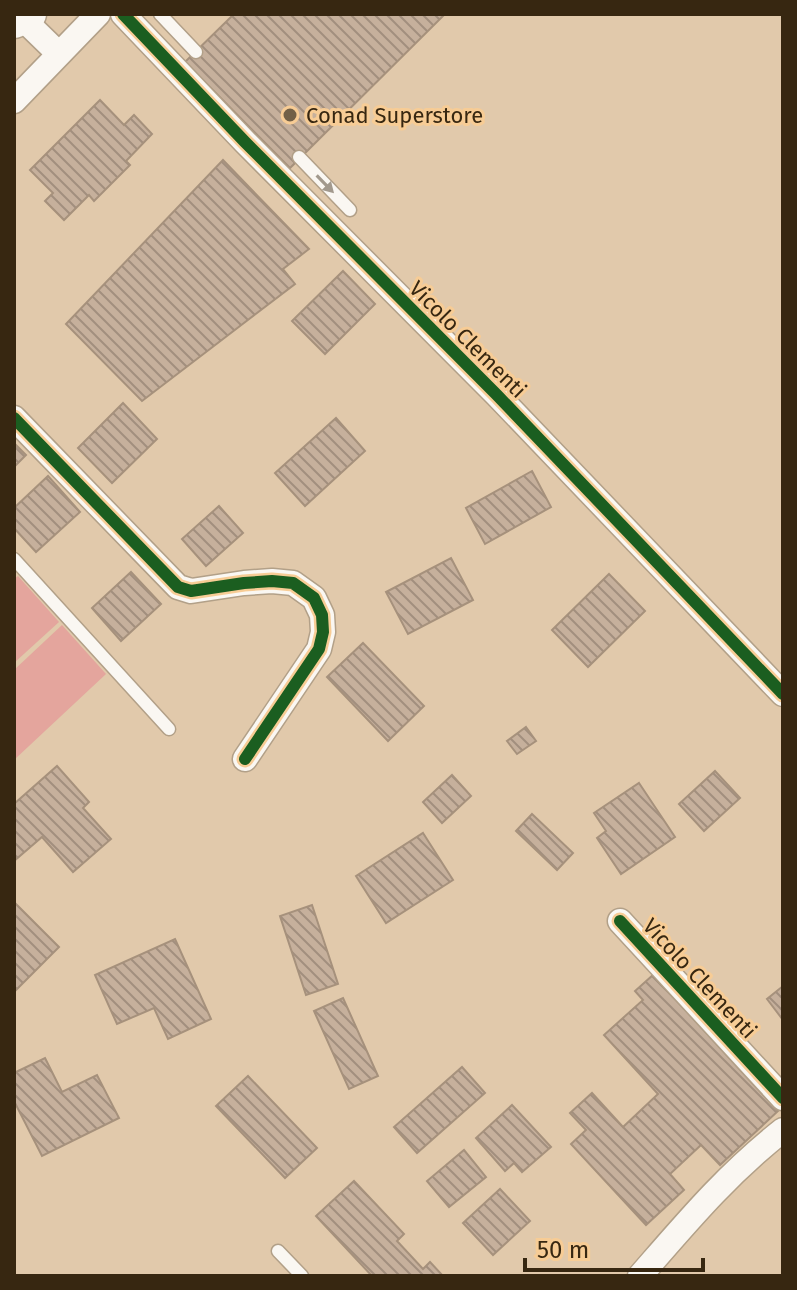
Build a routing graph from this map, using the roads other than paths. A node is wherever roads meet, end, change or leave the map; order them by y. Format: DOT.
graph roads {
  1 [pos="98,14"];
  2 [pos="123,14"];
  3 [pos="160,14"];
  4 [pos="22,18"];
  5 [pos="196,52"];
  6 [pos="58,53"];
  7 [pos="14,101"];
  8 [pos="299,157"];
  9 [pos="350,210"];
  10 [pos="14,418"];
  11 [pos="14,559"];
  12 [pos="783,694"];
  13 [pos="169,729"];
  14 [pos="245,759"];
  15 [pos="620,921"];
  16 [pos="783,1098"];
  17 [pos="783,1130"];
  18 [pos="278,1251"];
  19 [pos="302,1276"];
  20 [pos="640,1276"];
  1 -- 6 [label="street"];
  2 -- 12 [label="street, Vicolo Clementi"];
  3 -- 5 [label="lane"];
  4 -- 6 [label="street"];
  6 -- 7 [label="street"];
  8 -- 9 [label="lane, one-way"];
  10 -- 14 [label="street"];
  11 -- 13 [label="lane"];
  15 -- 16 [label="street, Vicolo Clementi"];
  17 -- 20 [label="street"];
  18 -- 19 [label="lane"];
}
